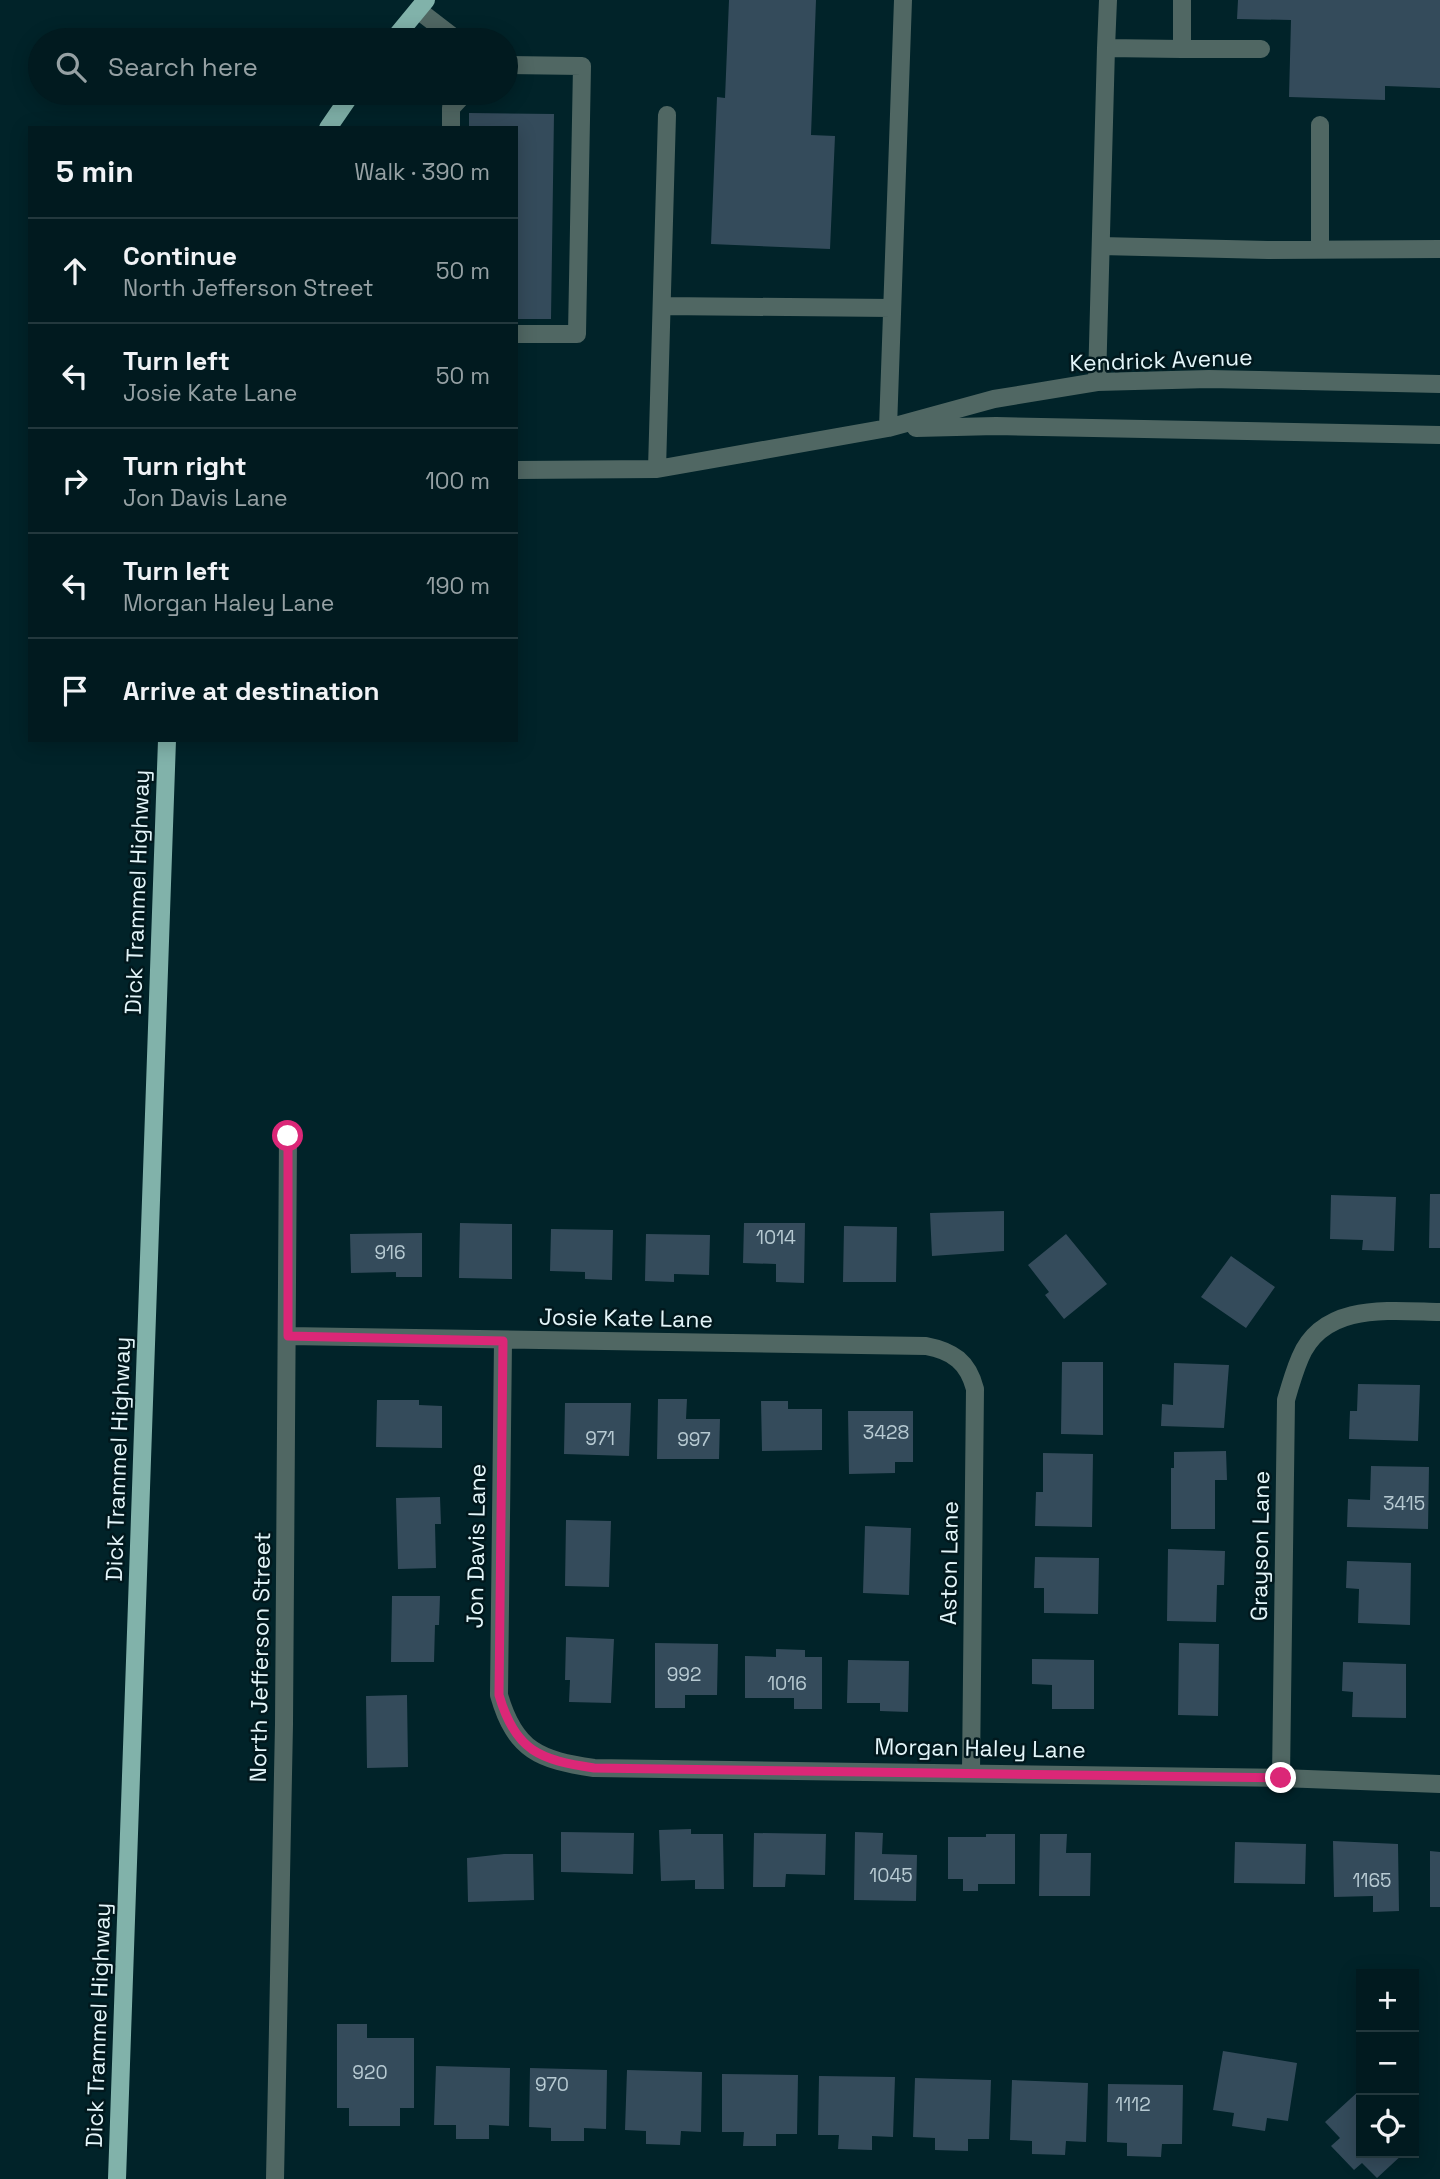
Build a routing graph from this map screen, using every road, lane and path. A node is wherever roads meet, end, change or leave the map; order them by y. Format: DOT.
graph roads {
  1 [pos="903,0"];
  2 [pos="1108,0"];
  3 [pos="1182,0"];
  4 [pos="422,5"];
  5 [pos="403,28"];
  6 [pos="445,28"];
  7 [pos="1106,48"];
  8 [pos="1181,49"];
  9 [pos="1261,49"];
  10 [pos="518,65"];
  11 [pos="344,105"];
  12 [pos="454,105"];
  13 [pos="667,115"];
  14 [pos="1320,125"];
  15 [pos="329,126"];
  16 [pos="451,126"];
  17 [pos="1101,246"];
  18 [pos="1320,249"];
  19 [pos="1440,249"];
  20 [pos="662,306"];
  21 [pos="892,308"];
  22 [pos="518,334"];
  23 [pos="1097,382"];
  24 [pos="1440,384"];
  25 [pos="888,428"];
  26 [pos="1440,435"];
  27 [pos="657,469"];
  28 [pos="518,470"];
  29 [pos="167,742"];
  30 [pos="288,1136"];
  31 [pos="1440,1312"];
  32 [pos="288,1336"];
  33 [pos="503,1341"];
  34 [pos="960,1359"];
  35 [pos="525,1745"];
  36 [pos="971,1772"];
  37 [pos="1281,1778"];
  38 [pos="1440,1784"];
  39 [pos="117,2179"];
  40 [pos="275,2179"];
  1 -- 21 [label="street"];
  2 -- 7 [label="street"];
  3 -- 8 [label="street"];
  4 -- 5 [label="main road"];
  4 -- 6 [label="street"];
  7 -- 8 [label="street"];
  7 -- 17 [label="street"];
  8 -- 9 [label="street"];
  10 -- 22 [label="street"];
  11 -- 15 [label="main road"];
  12 -- 16 [label="street"];
  13 -- 20 [label="street"];
  14 -- 18 [label="street"];
  17 -- 18 [label="street"];
  17 -- 23 [label="street"];
  18 -- 19 [label="street"];
  20 -- 21 [label="street"];
  20 -- 27 [label="street"];
  21 -- 25 [label="street"];
  23 -- 24 [label="street, Kendrick Avenue"];
  23 -- 25 [label="street, Kendrick Avenue"];
  25 -- 26 [label="street, Kendrick Avenue"];
  25 -- 27 [label="street, Kendrick Avenue"];
  27 -- 28 [label="street, Kendrick Avenue"];
  29 -- 39 [label="main road, Dick Trammel Highway"];
  30 -- 32 [label="street, North Jefferson Street"];
  31 -- 37 [label="street, Grayson Lane"];
  32 -- 33 [label="street, Josie Kate Lane"];
  32 -- 40 [label="street, North Jefferson Street"];
  33 -- 34 [label="street, Josie Kate Lane"];
  33 -- 35 [label="street, Jon Davis Lane"];
  34 -- 36 [label="street, Aston Lane"];
  35 -- 36 [label="street, Morgan Haley Lane"];
  36 -- 37 [label="street, Morgan Haley Lane"];
  37 -- 38 [label="street, Morgan Haley Lane"];
}
